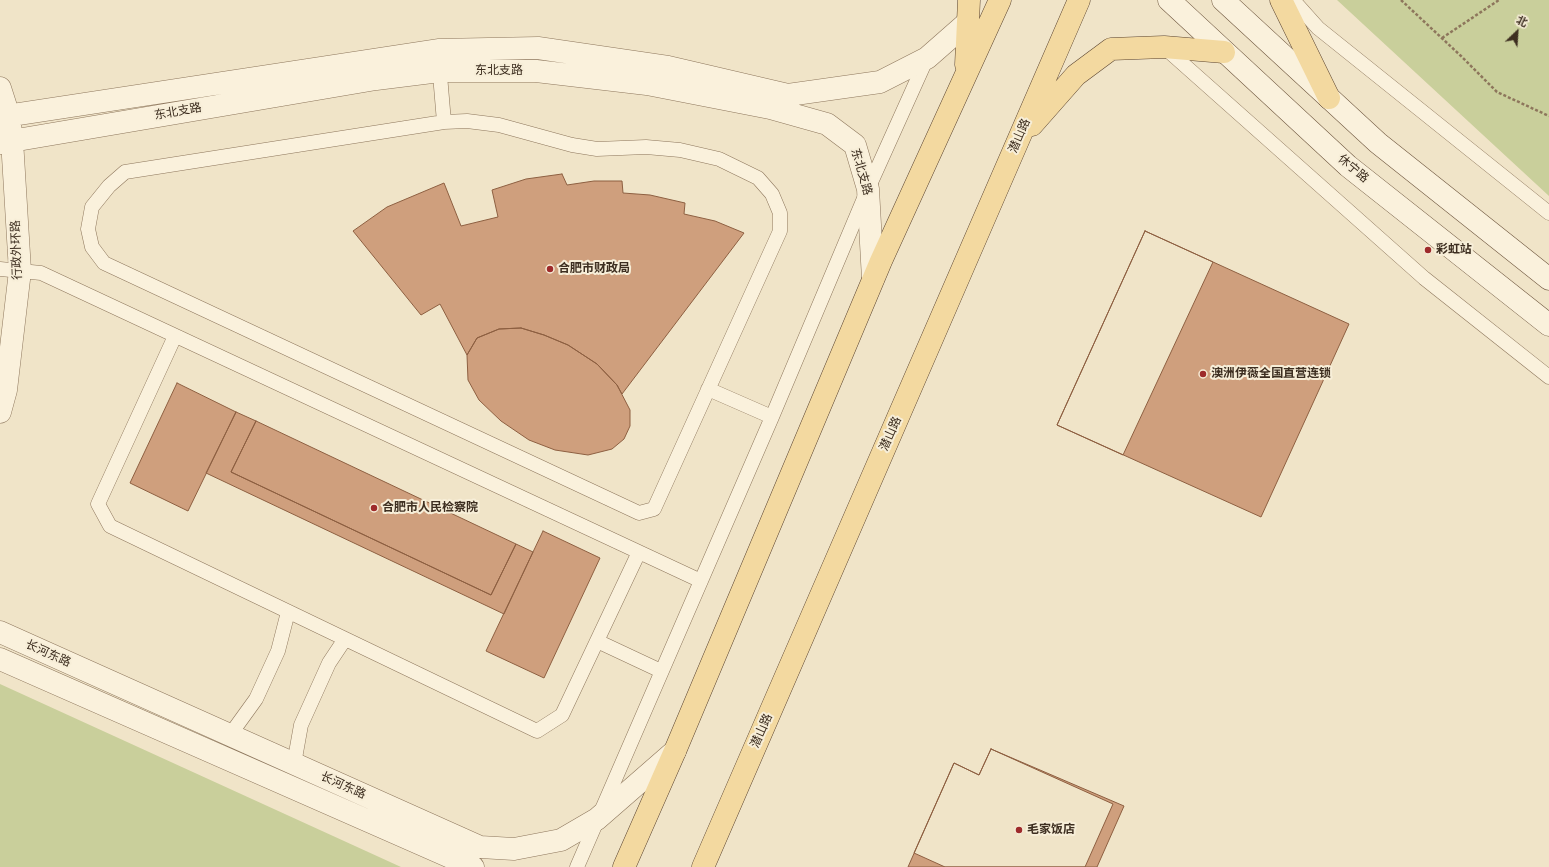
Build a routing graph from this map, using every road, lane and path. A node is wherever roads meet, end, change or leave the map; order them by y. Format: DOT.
graph roads {
  1 [pos="969,0"];
  2 [pos="1000,0"];
  3 [pos="1079,0"];
  4 [pos="1169,0"];
  5 [pos="1223,0"];
  6 [pos="1281,0"];
  7 [pos="1293,0"];
  8 [pos="1401,0"];
  9 [pos="1499,0"];
  10 [pos="968,22"];
  11 [pos="1442,38"];
  12 [pos="1164,47"];
  13 [pos="1224,52"];
  14 [pos="927,58"];
  15 [pos="439,60"];
  16 [pos="966,76"];
  17 [pos="0,88"];
  18 [pos="1329,98"];
  19 [pos="1549,116"];
  20 [pos="4,117"];
  21 [pos="444,122"];
  22 [pos="6,141"];
  23 [pos="1018,141"];
  24 [pos="868,189"];
  25 [pos="1549,213"];
  26 [pos="10,270"];
  27 [pos="873,279"];
  28 [pos="1549,279"];
  29 [pos="1549,325"];
  30 [pos="175,336"];
  31 [pos="1549,377"];
  32 [pos="708,388"];
  33 [pos="0,412"];
  34 [pos="772,417"];
  35 [pos="639,552"];
  36 [pos="701,581"];
  37 [pos="288,612"];
  38 [pos="0,632"];
  39 [pos="345,639"];
  40 [pos="597,641"];
  41 [pos="0,659"];
  42 [pos="661,672"];
  43 [pos="230,735"];
  44 [pos="675,751"];
  45 [pos="294,764"];
  46 [pos="597,819"];
  47 [pos="704,866"];
  48 [pos="473,867"];
  49 [pos="577,867"];
  50 [pos="624,867"];
  1 -- 10 [label="main road"];
  2 -- 16 [label="main road"];
  3 -- 23 [label="main road, 潜山路"];
  4 -- 13 [label="street, 休宁路"];
  5 -- 18 [label="street"];
  6 -- 18 [label="main road"];
  7 -- 25 [label="lane"];
  8 -- 11 [label="path"];
  9 -- 11 [label="path"];
  10 -- 14 [label="street, 东北支路"];
  10 -- 16 [label="main road"];
  11 -- 19 [label="path"];
  12 -- 13 [label="main road"];
  12 -- 23 [label="main road"];
  12 -- 31 [label="lane"];
  13 -- 29 [label="street, 休宁路"];
  14 -- 15 [label="street, 东北支路"];
  14 -- 24 [label="lane"];
  15 -- 20 [label="street, 东北支路"];
  15 -- 21 [label="lane"];
  15 -- 22 [label="street, 东北支路"];
  15 -- 24 [label="street, 东北支路"];
  16 -- 27 [label="main road"];
  17 -- 20 [label="street, 行政外环路"];
  18 -- 28 [label="street"];
  20 -- 22 [label="street, 行政外环路"];
  21 -- 32 [label="lane"];
  21 -- 32 [label="lane"];
  22 -- 26 [label="street, 行政外环路"];
  23 -- 47 [label="main road, 潜山路"];
  24 -- 27 [label="street, 东北支路"];
  24 -- 34 [label="lane"];
  26 -- 30 [label="lane"];
  26 -- 33 [label="street, 行政外环路"];
  27 -- 44 [label="main road"];
  30 -- 35 [label="lane"];
  30 -- 37 [label="lane"];
  32 -- 34 [label="lane"];
  34 -- 36 [label="lane"];
  35 -- 36 [label="lane"];
  35 -- 40 [label="lane"];
  36 -- 42 [label="lane"];
  37 -- 39 [label="lane"];
  37 -- 43 [label="lane"];
  38 -- 43 [label="street, 长河东路"];
  39 -- 40 [label="lane"];
  39 -- 45 [label="lane"];
  40 -- 42 [label="lane"];
  41 -- 48 [label="street, 长河东路"];
  42 -- 46 [label="lane"];
  43 -- 45 [label="street, 长河东路"];
  44 -- 46 [label="street, 长河东路"];
  44 -- 50 [label="main road"];
  45 -- 46 [label="street, 长河东路"];
  46 -- 49 [label="lane"];
}
